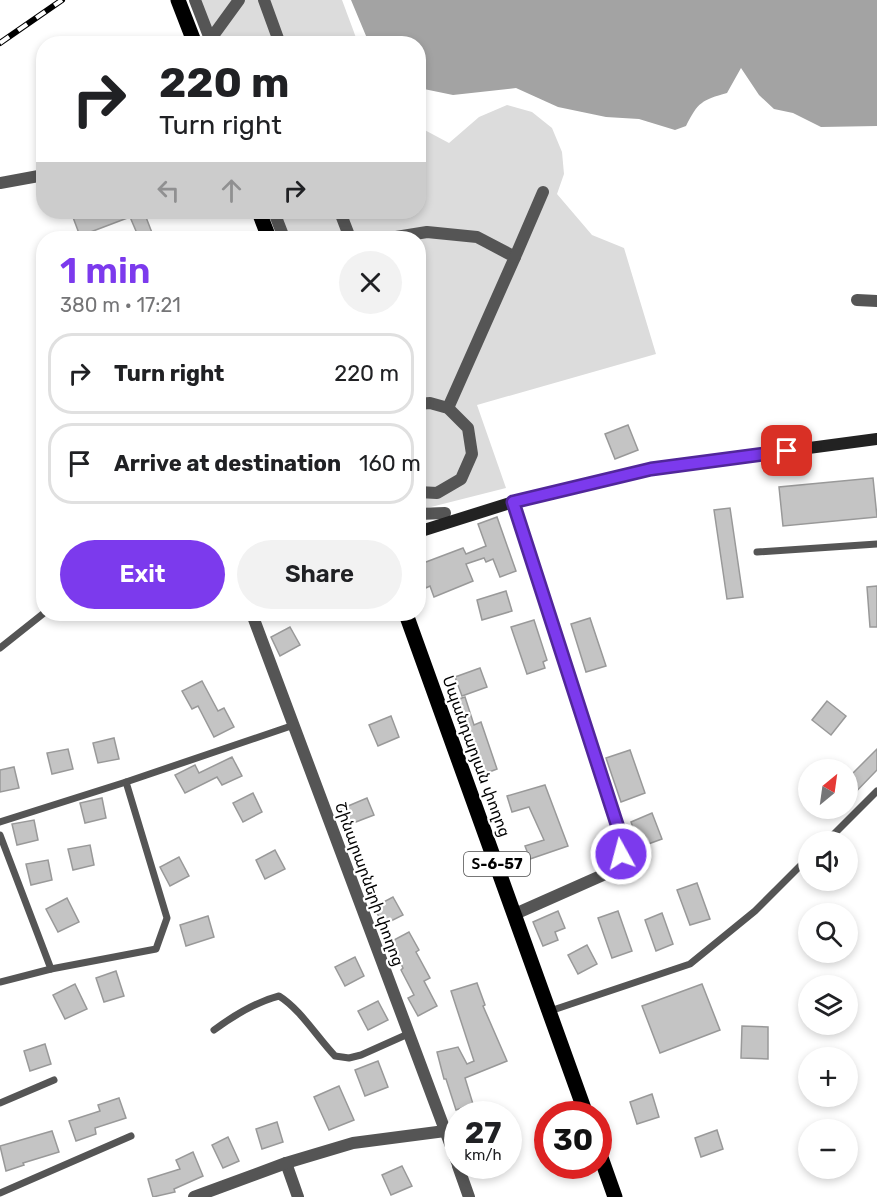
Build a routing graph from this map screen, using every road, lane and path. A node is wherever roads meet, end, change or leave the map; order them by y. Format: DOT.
graph roads {
  1 [pos="195,0"];
  2 [pos="239,0"];
  3 [pos="264,0"];
  4 [pos="180,1"];
  5 [pos="192,36"];
  6 [pos="207,36"];
  7 [pos="213,36"];
  8 [pos="277,36"];
  9 [pos="36,177"];
  10 [pos="0,183"];
  11 [pos="543,192"];
  12 [pos="426,232"];
  13 [pos="515,257"];
  14 [pos="857,300"];
  15 [pos="877,301"];
  16 [pos="426,403"];
  17 [pos="448,408"];
  18 [pos="877,439"];
  19 [pos="426,492"];
  20 [pos="513,502"];
  21 [pos="445,513"];
  22 [pos="426,514"];
  23 [pos="426,529"];
  24 [pos="877,544"];
  25 [pos="757,552"];
  26 [pos="36,619"];
  27 [pos="255,621"];
  28 [pos="409,621"];
  29 [pos="0,648"];
  30 [pos="294,725"];
  31 [pos="126,782"];
  32 [pos="877,791"];
  33 [pos="0,822"];
  34 [pos="837,831"];
  35 [pos="0,835"];
  36 [pos="798,868"];
  37 [pos="515,914"];
  38 [pos="51,969"];
  39 [pos="0,982"];
  40 [pos="550,1011"];
  41 [pos="214,1030"];
  42 [pos="408,1034"];
  43 [pos="54,1080"];
  44 [pos="581,1101"];
  45 [pos="0,1103"];
  46 [pos="444,1128"];
  47 [pos="444,1131"];
  48 [pos="131,1136"];
  49 [pos="286,1163"];
  50 [pos="463,1179"];
  51 [pos="609,1179"];
  52 [pos="0,1193"];
  53 [pos="194,1197"];
  54 [pos="298,1197"];
  55 [pos="469,1197"];
  56 [pos="615,1197"];
  1 -- 6 [label="street"];
  2 -- 7 [label="street"];
  3 -- 8 [label="street"];
  4 -- 5 [label="main road"];
  9 -- 10 [label="street"];
  11 -- 13 [label="street"];
  12 -- 13 [label="street"];
  13 -- 17 [label="street"];
  14 -- 15 [label="street"];
  16 -- 17 [label="street"];
  17 -- 19 [label="street"];
  18 -- 20 [label="street"];
  20 -- 23 [label="street"];
  20 -- 37 [label="street"];
  21 -- 22 [label="street"];
  24 -- 25 [label="lane"];
  26 -- 29 [label="lane"];
  27 -- 30 [label="street, Շինարարների փողոց"];
  28 -- 37 [label="main road, Սպանդարյան փողոց / Տ-6-57"];
  30 -- 31 [label="lane"];
  30 -- 42 [label="street, Շինարարների փողոց"];
  31 -- 33 [label="lane"];
  31 -- 38 [label="lane"];
  32 -- 34 [label="lane"];
  35 -- 38 [label="lane"];
  36 -- 40 [label="lane"];
  37 -- 40 [label="main road, Սպանդարյան փողոց / Տ-6-57"];
  38 -- 39 [label="lane"];
  40 -- 44 [label="main road, Սպանդարյան փողոց / Տ-6-57"];
  41 -- 42 [label="lane"];
  42 -- 46 [label="street, Շինարարների փողոց"];
  43 -- 45 [label="lane"];
  47 -- 49 [label="street"];
  48 -- 52 [label="lane"];
  49 -- 53 [label="street"];
  49 -- 54 [label="street"];
  50 -- 55 [label="street, Շինարարների փողոց"];
  51 -- 56 [label="main road"];
}
